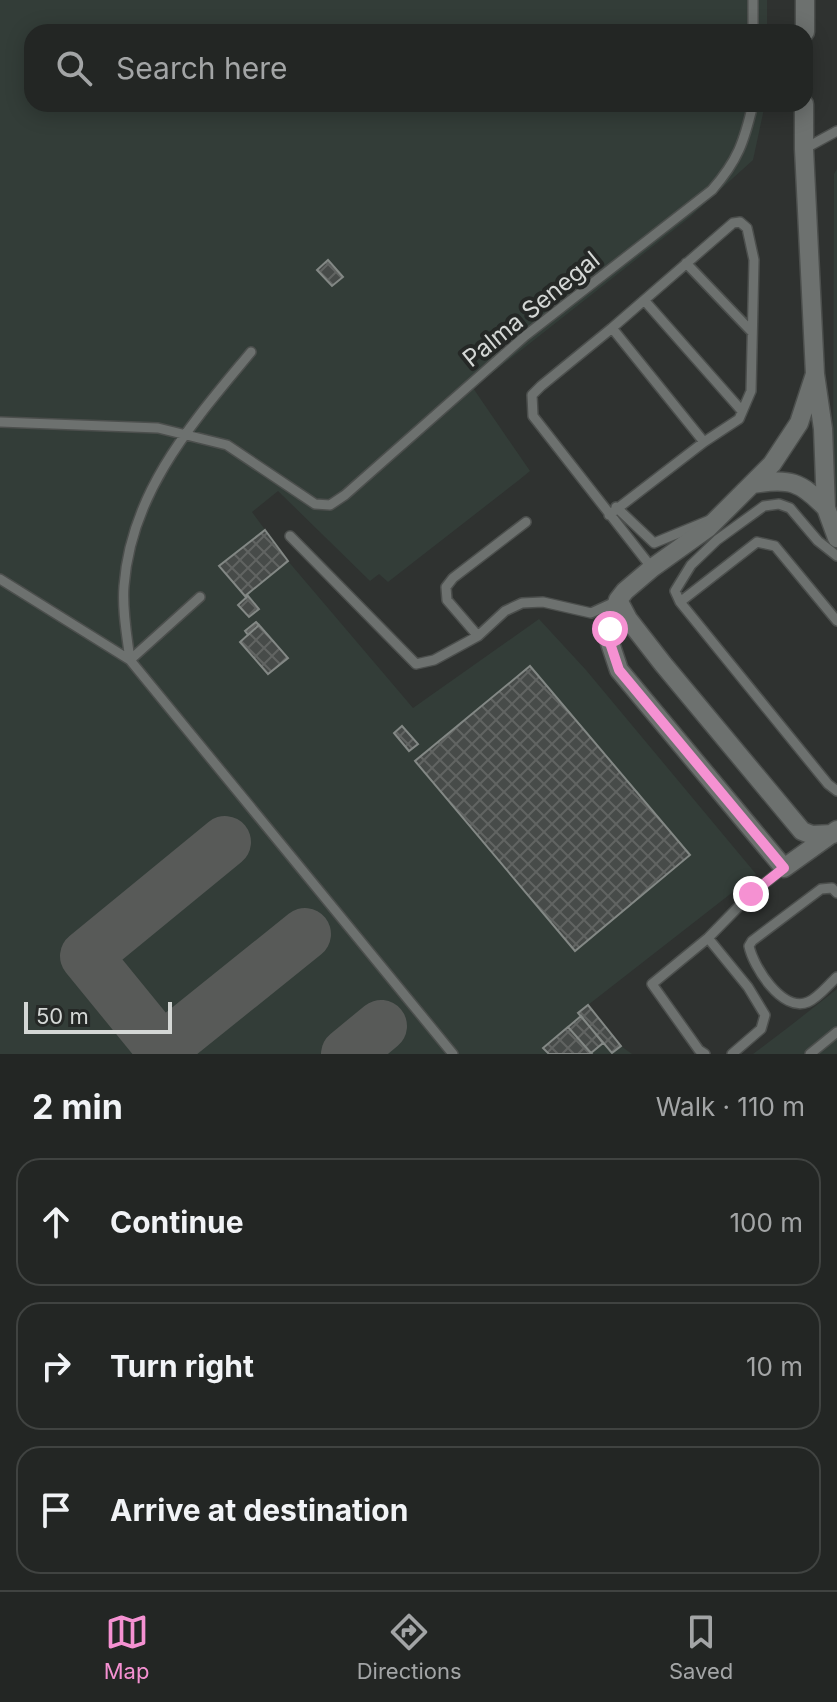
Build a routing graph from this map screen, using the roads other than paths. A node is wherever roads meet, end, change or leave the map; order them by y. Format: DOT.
graph roads {
  1 [pos="753,0"];
  2 [pos="805,0"];
  3 [pos="753,24"];
  4 [pos="805,24"];
  5 [pos="751,112"];
  6 [pos="804,112"];
  7 [pos="837,131"];
  8 [pos="804,149"];
  9 [pos="686,263"];
  10 [pos="644,300"];
  11 [pos="612,328"];
  12 [pos="752,332"];
  13 [pos="251,352"];
  14 [pos="815,374"];
  15 [pos="742,411"];
  16 [pos="0,422"];
  17 [pos="182,436"];
  18 [pos="704,442"];
  19 [pos="752,484"];
  20 [pos="602,502"];
  21 [pos="619,508"];
  22 [pos="826,508"];
  23 [pos="609,515"];
  24 [pos="526,522"];
  25 [pos="715,529"];
  26 [pos="290,536"];
  27 [pos="837,538"];
  28 [pos="837,556"];
  29 [pos="652,568"];
  30 [pos="0,579"];
  31 [pos="200,597"];
  32 [pos="618,600"];
  33 [pos="680,602"];
  34 [pos="837,621"];
  35 [pos="478,636"];
  36 [pos="130,660"];
  37 [pos="835,787"];
  38 [pos="835,832"];
  39 [pos="784,868"];
  40 [pos="837,893"];
  41 [pos="708,938"];
  42 [pos="765,977"];
  43 [pos="837,977"];
  44 [pos="748,987"];
  45 [pos="837,1032"];
  46 [pos="453,1054"];
  47 [pos="705,1054"];
  48 [pos="732,1054"];
  49 [pos="810,1054"];
  1 -- 3 [label="lane"];
  2 -- 4 [label="street"];
  5 -- 17 [label="lane, Palma Senegal"];
  6 -- 8 [label="street"];
  7 -- 8 [label="lane"];
  8 -- 14 [label="street"];
  9 -- 10 [label="lane"];
  9 -- 12 [label="lane"];
  9 -- 12 [label="lane"];
  10 -- 11 [label="lane"];
  10 -- 15 [label="lane"];
  11 -- 18 [label="lane"];
  11 -- 20 [label="lane"];
  12 -- 15 [label="lane"];
  13 -- 17 [label="lane"];
  14 -- 19 [label="street"];
  14 -- 22 [label="street"];
  15 -- 18 [label="lane"];
  16 -- 17 [label="lane"];
  17 -- 36 [label="lane"];
  18 -- 21 [label="lane"];
  19 -- 22 [label="street"];
  19 -- 25 [label="street"];
  20 -- 21 [label="lane"];
  20 -- 23 [label="lane"];
  21 -- 23 [label="lane"];
  21 -- 25 [label="lane"];
  22 -- 27 [label="street"];
  23 -- 29 [label="lane"];
  24 -- 35 [label="lane"];
  25 -- 28 [label="lane"];
  25 -- 29 [label="street"];
  25 -- 33 [label="lane"];
  26 -- 35 [label="lane"];
  29 -- 32 [label="street"];
  30 -- 36 [label="lane"];
  31 -- 36 [label="lane"];
  32 -- 35 [label="lane"];
  32 -- 38 [label="street"];
  32 -- 39 [label="street"];
  33 -- 34 [label="lane"];
  33 -- 37 [label="lane"];
  36 -- 46 [label="lane"];
  38 -- 39 [label="street"];
  39 -- 41 [label="lane"];
  40 -- 42 [label="lane"];
  41 -- 44 [label="lane"];
  41 -- 47 [label="lane"];
  42 -- 43 [label="lane"];
  42 -- 44 [label="lane"];
  44 -- 48 [label="lane"];
  45 -- 49 [label="lane"];
}
